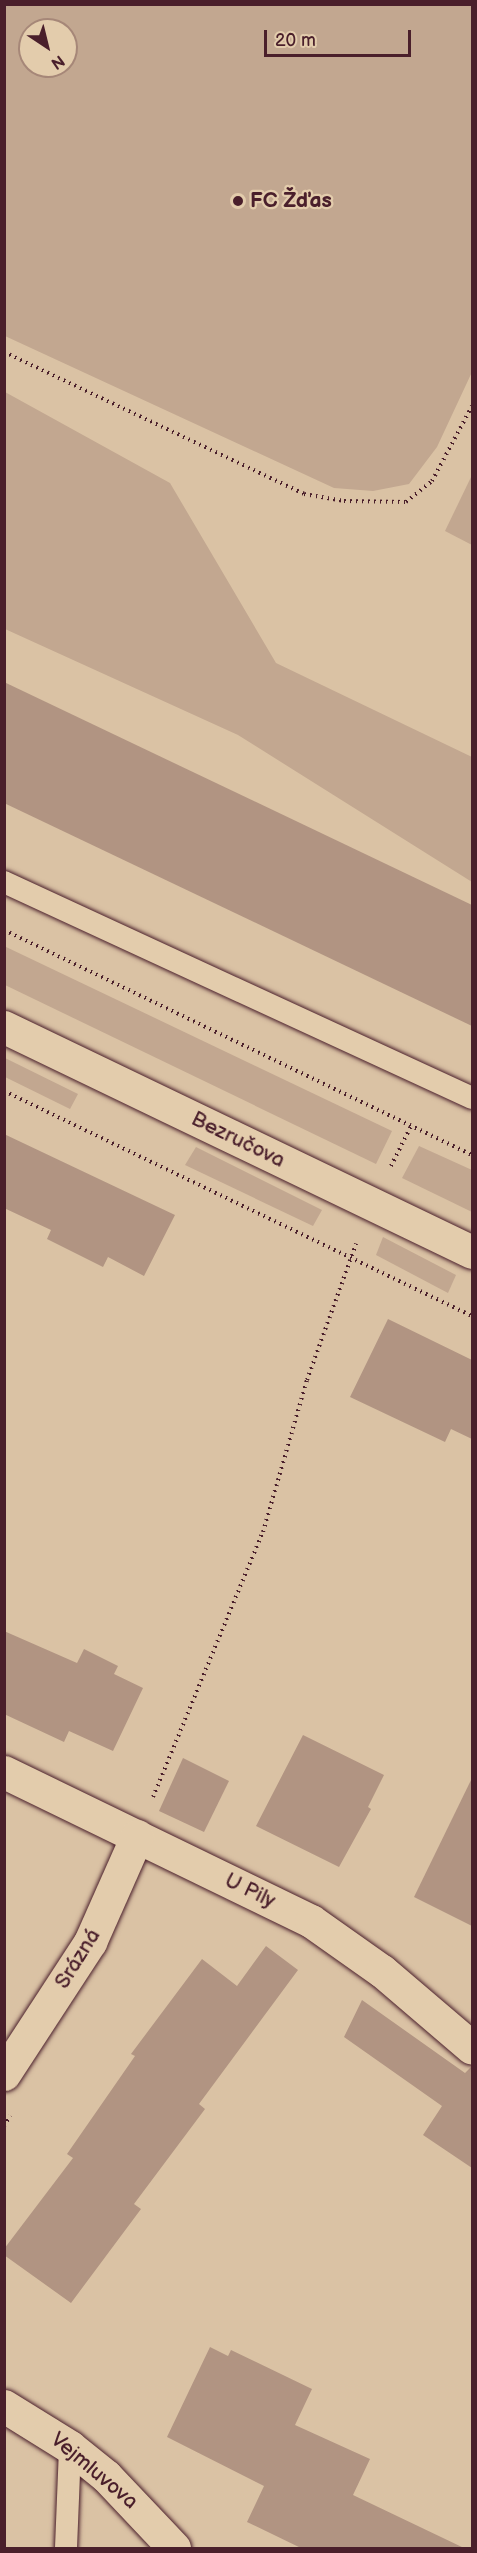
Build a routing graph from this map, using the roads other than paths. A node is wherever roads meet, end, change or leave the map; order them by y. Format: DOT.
graph roads {
  1 [pos="4,882"];
  2 [pos="4,1027"];
  3 [pos="472,1098"];
  4 [pos="472,1252"];
  5 [pos="4,1772"];
  6 [pos="137,1836"];
  7 [pos="472,2048"];
  8 [pos="4,2074"];
  9 [pos="4,2406"];
  10 [pos="70,2447"];
  11 [pos="66,2548"];
  12 [pos="174,2548"];
  1 -- 3 [label="lane"];
  2 -- 4 [label="street, Bezručova"];
  5 -- 6 [label="street, U Pily"];
  6 -- 7 [label="street, U Pily"];
  6 -- 8 [label="street, Srázná"];
  9 -- 10 [label="street, Vejmluvova"];
  10 -- 11 [label="lane"];
  10 -- 12 [label="street, Vejmluvova"];
}
